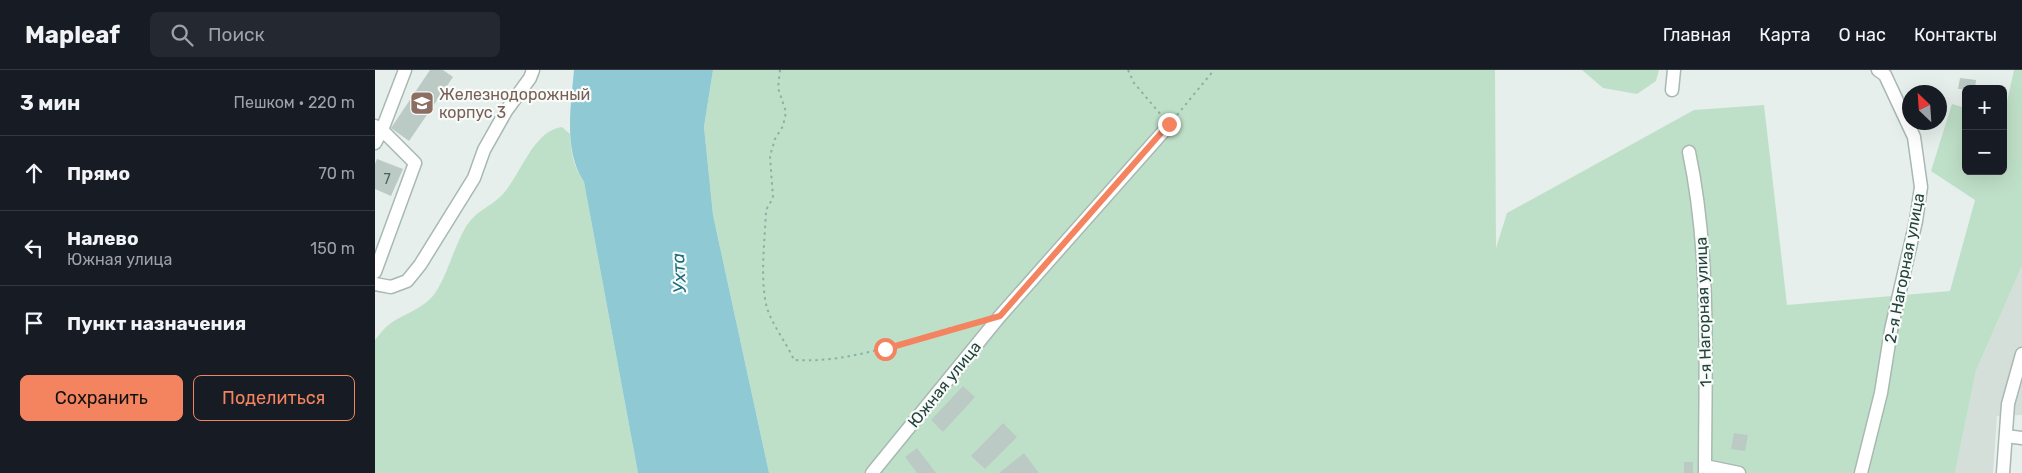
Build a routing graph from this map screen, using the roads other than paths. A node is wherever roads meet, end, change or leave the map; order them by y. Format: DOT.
graph roads {
  1 [pos="405,70"];
  2 [pos="533,70"];
  3 [pos="1674,70"];
  4 [pos="1878,70"];
  5 [pos="1672,90"];
  6 [pos="1169,124"];
  7 [pos="379,128"];
  8 [pos="375,143"];
  9 [pos="1689,152"];
  10 [pos="375,272"];
  11 [pos="375,284"];
  12 [pos="2022,354"];
  13 [pos="2006,436"];
  14 [pos="2022,438"];
  15 [pos="1705,470"];
  16 [pos="872,473"];
  17 [pos="1739,473"];
  18 [pos="1861,473"];
  19 [pos="2003,473"];
  1 -- 7 [label="street"];
  2 -- 11 [label="street"];
  3 -- 5 [label="street"];
  4 -- 18 [label="street, 2-я Нагорная улица"];
  6 -- 16 [label="street, Южная улица"];
  7 -- 8 [label="street"];
  7 -- 10 [label="street"];
  9 -- 15 [label="street, 1-я Нагорная улица"];
  12 -- 13 [label="street"];
  13 -- 14 [label="street"];
  13 -- 19 [label="street"];
  15 -- 17 [label="street"];
}
